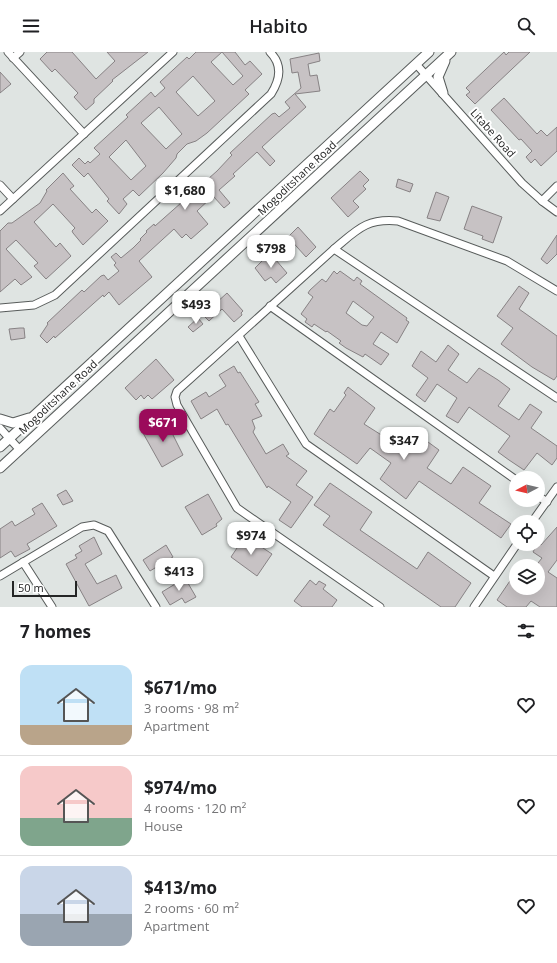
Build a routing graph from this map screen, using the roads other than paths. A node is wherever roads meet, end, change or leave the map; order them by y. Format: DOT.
graph roads {
  1 [pos="20,52"];
  2 [pos="173,52"];
  3 [pos="270,52"];
  4 [pos="429,52"];
  5 [pos="449,54"];
  6 [pos="11,55"];
  7 [pos="416,64"];
  8 [pos="427,75"];
  9 [pos="442,93"];
  10 [pos="84,134"];
  11 [pos="0,185"];
  12 [pos="557,186"];
  13 [pos="13,199"];
  14 [pos="542,202"];
  15 [pos="0,211"];
  16 [pos="557,212"];
  17 [pos="334,249"];
  18 [pos="557,291"];
  19 [pos="270,306"];
  20 [pos="0,308"];
  21 [pos="239,336"];
  22 [pos="557,398"];
  23 [pos="33,416"];
  24 [pos="0,419"];
  25 [pos="0,428"];
  26 [pos="10,438"];
  27 [pos="0,447"];
  28 [pos="20,450"];
  29 [pos="0,468"];
  30 [pos="509,475"];
  31 [pos="557,487"];
  32 [pos="547,502"];
  33 [pos="537,515"];
  34 [pos="512,551"];
  35 [pos="24,562"];
  36 [pos="0,576"];
  37 [pos="494,576"];
  38 [pos="52,607"];
  39 [pos="156,607"];
  40 [pos="380,607"];
  41 [pos="474,607"];
  1 -- 6 [label="street"];
  2 -- 10 [label="street"];
  3 -- 20 [label="street"];
  4 -- 7 [label="main road, Mogoditshane Road"];
  5 -- 8 [label="main road, Mogoditshane Road"];
  5 -- 9 [label="main road"];
  6 -- 10 [label="street"];
  7 -- 8 [label="street, Litabe Road"];
  7 -- 23 [label="main road, Mogoditshane Road"];
  8 -- 9 [label="street, Litabe Road"];
  8 -- 28 [label="main road, Mogoditshane Road"];
  9 -- 14 [label="street, Litabe Road"];
  10 -- 13 [label="street"];
  11 -- 13 [label="street"];
  12 -- 14 [label="street"];
  13 -- 15 [label="street"];
  14 -- 16 [label="street, Litabe Road"];
  17 -- 18 [label="street"];
  17 -- 19 [label="street"];
  17 -- 22 [label="street"];
  19 -- 21 [label="street"];
  19 -- 30 [label="street"];
  21 -- 37 [label="street"];
  21 -- 40 [label="street"];
  23 -- 24 [label="main road"];
  23 -- 26 [label="main road, Mogoditshane Road"];
  25 -- 26 [label="street"];
  26 -- 27 [label="main road, Mogoditshane Road"];
  26 -- 28 [label="street"];
  28 -- 29 [label="main road, Mogoditshane Road"];
  31 -- 32 [label="street"];
  32 -- 33 [label="street"];
  34 -- 37 [label="street"];
  35 -- 36 [label="street"];
  35 -- 38 [label="street"];
  35 -- 39 [label="street"];
  37 -- 41 [label="street"];
}
